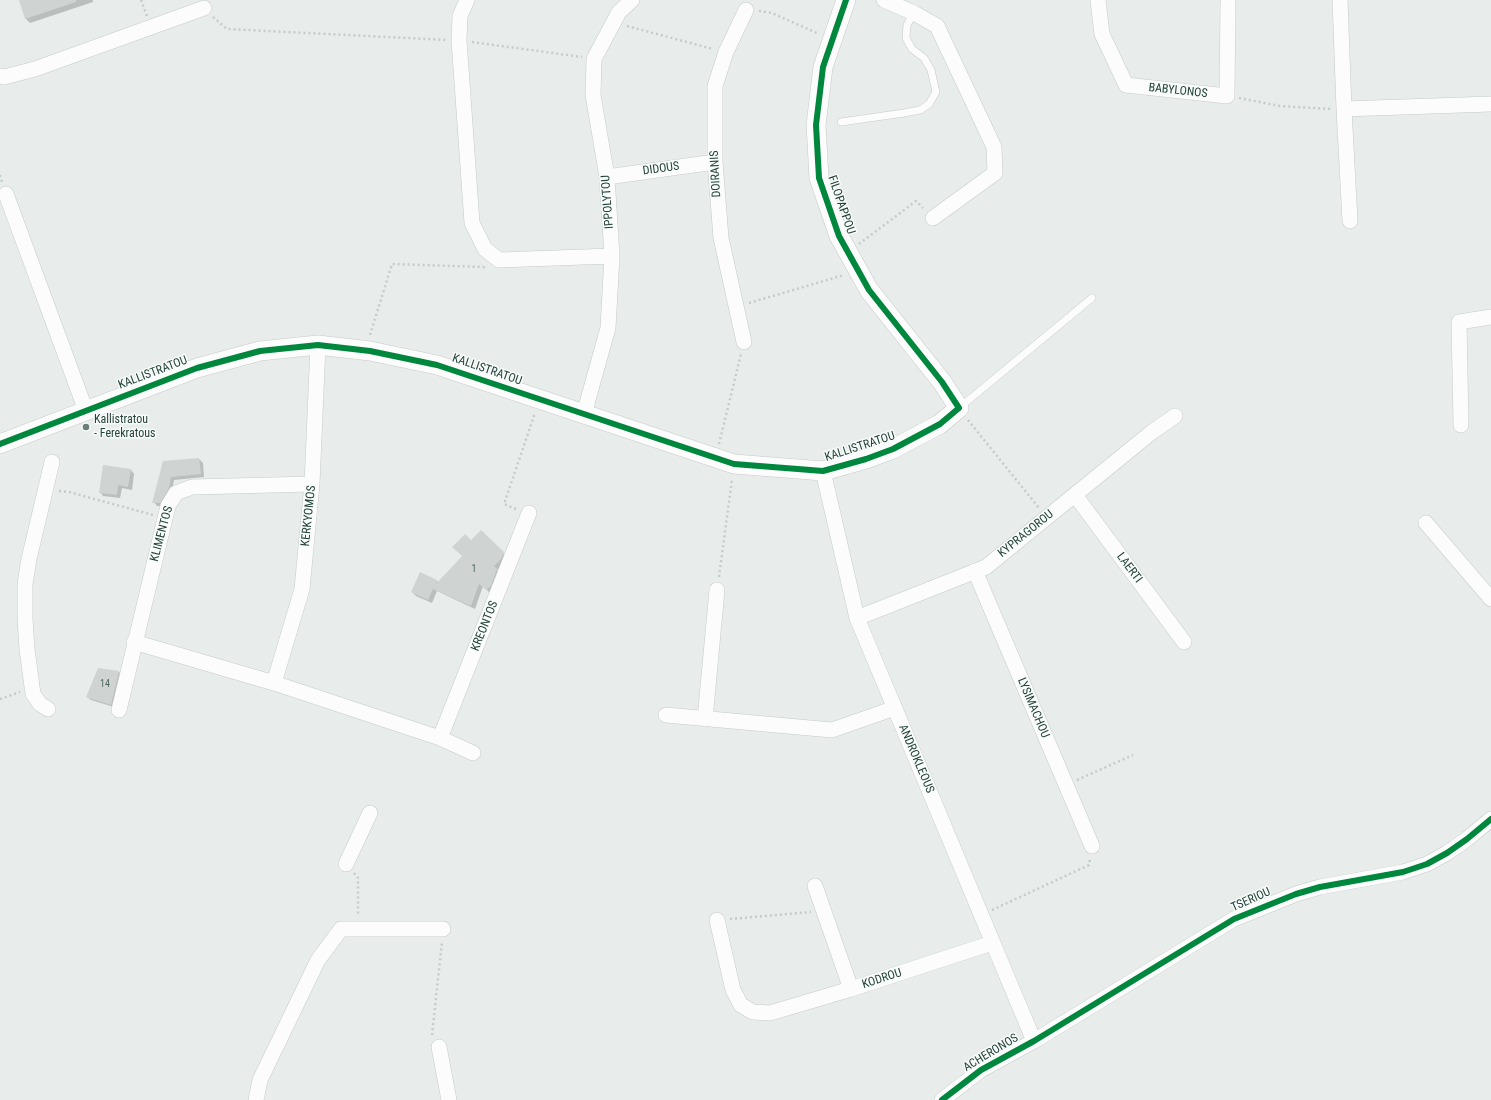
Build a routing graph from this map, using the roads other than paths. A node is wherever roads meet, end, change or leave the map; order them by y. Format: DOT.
graph roads {
  1 [pos="467,0"];
  2 [pos="632,0"];
  3 [pos="846,0"];
  4 [pos="884,0"];
  5 [pos="1098,0"];
  6 [pos="1340,0"];
  7 [pos="1228,3"];
  8 [pos="204,8"];
  9 [pos="746,10"];
  10 [pos="914,13"];
  11 [pos="0,76"];
  12 [pos="1491,104"];
  13 [pos="1344,109"];
  14 [pos="841,122"];
  15 [pos="715,162"];
  16 [pos="607,177"];
  17 [pos="6,194"];
  18 [pos="933,218"];
  19 [pos="1350,221"];
  20 [pos="612,256"];
  21 [pos="1092,298"];
  22 [pos="1491,317"];
  23 [pos="744,342"];
  24 [pos="318,346"];
  25 [pos="959,408"];
  26 [pos="86,411"];
  27 [pos="584,414"];
  28 [pos="1175,416"];
  29 [pos="1460,425"];
  30 [pos="0,444"];
  31 [pos="52,462"];
  32 [pos="823,470"];
  33 [pos="312,484"];
  34 [pos="1075,495"];
  35 [pos="529,514"];
  36 [pos="1426,523"];
  37 [pos="974,571"];
  38 [pos="717,590"];
  39 [pos="1491,599"];
  40 [pos="857,618"];
  41 [pos="134,642"];
  42 [pos="1184,642"];
  43 [pos="274,683"];
  44 [pos="48,708"];
  45 [pos="895,708"];
  46 [pos="119,710"];
  47 [pos="666,715"];
  48 [pos="705,719"];
  49 [pos="440,738"];
  50 [pos="473,753"];
  51 [pos="370,813"];
  52 [pos="1491,819"];
  53 [pos="1092,846"];
  54 [pos="346,864"];
  55 [pos="815,886"];
  56 [pos="717,920"];
  57 [pos="443,929"];
  58 [pos="992,943"];
  59 [pos="851,989"];
  60 [pos="1034,1041"];
  61 [pos="439,1047"];
  62 [pos="256,1100"];
  63 [pos="449,1100"];
  64 [pos="942,1100"];
  1 -- 20 [label="street"];
  2 -- 16 [label="street, IPPOLYTOU"];
  3 -- 25 [label="street, FILOPAPPOU"];
  4 -- 10 [label="street"];
  5 -- 7 [label="street, BABYLONOS"];
  6 -- 13 [label="street"];
  8 -- 11 [label="street"];
  9 -- 15 [label="street, DOIRANIS"];
  10 -- 14 [label="lane"];
  10 -- 18 [label="street"];
  12 -- 13 [label="street"];
  13 -- 19 [label="street"];
  15 -- 16 [label="street, DIDOUS"];
  15 -- 23 [label="street, DOIRANIS"];
  16 -- 20 [label="street, IPPOLYTOU"];
  17 -- 26 [label="street"];
  20 -- 27 [label="street, IPPOLYTOU"];
  21 -- 25 [label="lane"];
  22 -- 29 [label="street"];
  24 -- 26 [label="street, KALLISTRATOU"];
  24 -- 27 [label="street, KALLISTRATOU"];
  24 -- 33 [label="street, KERKYOMOS"];
  25 -- 32 [label="street, KALLISTRATOU"];
  26 -- 30 [label="street, KALLISTRATOU"];
  27 -- 32 [label="street, KALLISTRATOU"];
  28 -- 34 [label="street, KYPRAGOROU"];
  31 -- 44 [label="street"];
  32 -- 40 [label="street, ANDROKLEOUS"];
  33 -- 41 [label="street, KLIMENTOS"];
  33 -- 43 [label="street, KERKYOMOS"];
  34 -- 37 [label="street, KYPRAGOROU"];
  34 -- 42 [label="street, LAERTI"];
  35 -- 49 [label="street, KREONTOS"];
  36 -- 39 [label="street"];
  37 -- 40 [label="street, KYPRAGOROU"];
  37 -- 53 [label="street, LYSIMACHOU"];
  38 -- 48 [label="street"];
  40 -- 45 [label="street, ANDROKLEOUS"];
  41 -- 43 [label="street"];
  41 -- 46 [label="street, KLIMENTOS"];
  43 -- 49 [label="street"];
  45 -- 48 [label="street"];
  45 -- 58 [label="street, ANDROKLEOUS"];
  47 -- 48 [label="street"];
  49 -- 50 [label="street"];
  51 -- 54 [label="street"];
  52 -- 60 [label="street, TSERIOU"];
  55 -- 59 [label="street"];
  56 -- 59 [label="street, KODROU"];
  57 -- 62 [label="street"];
  58 -- 59 [label="street, KODROU"];
  58 -- 60 [label="street, ANDROKLEOUS"];
  60 -- 64 [label="street, ACHERONOS"];
  61 -- 63 [label="street"];
}
